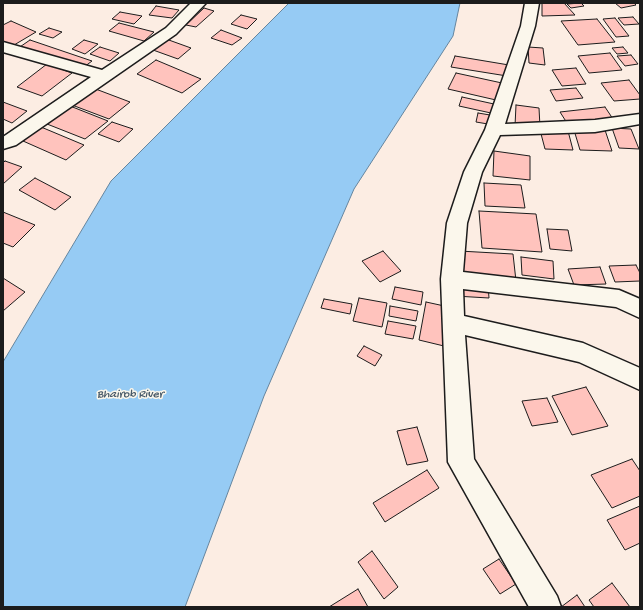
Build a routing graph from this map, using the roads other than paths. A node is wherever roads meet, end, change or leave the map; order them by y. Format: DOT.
graph roads {
  1 [pos="199,3"];
  2 [pos="532,3"];
  3 [pos="3,47"];
  4 [pos="104,76"];
  5 [pos="640,120"];
  6 [pos="494,130"];
  7 [pos="5,145"];
  8 [pos="452,279"];
  9 [pos="640,308"];
  10 [pos="453,323"];
  11 [pos="640,379"];
  12 [pos="546,607"];
  1 -- 4 [label="street"];
  2 -- 6 [label="street"];
  3 -- 4 [label="street"];
  4 -- 7 [label="street"];
  5 -- 6 [label="street"];
  6 -- 8 [label="street"];
  8 -- 9 [label="street"];
  8 -- 10 [label="street"];
  10 -- 11 [label="street"];
  10 -- 12 [label="street"];
}
